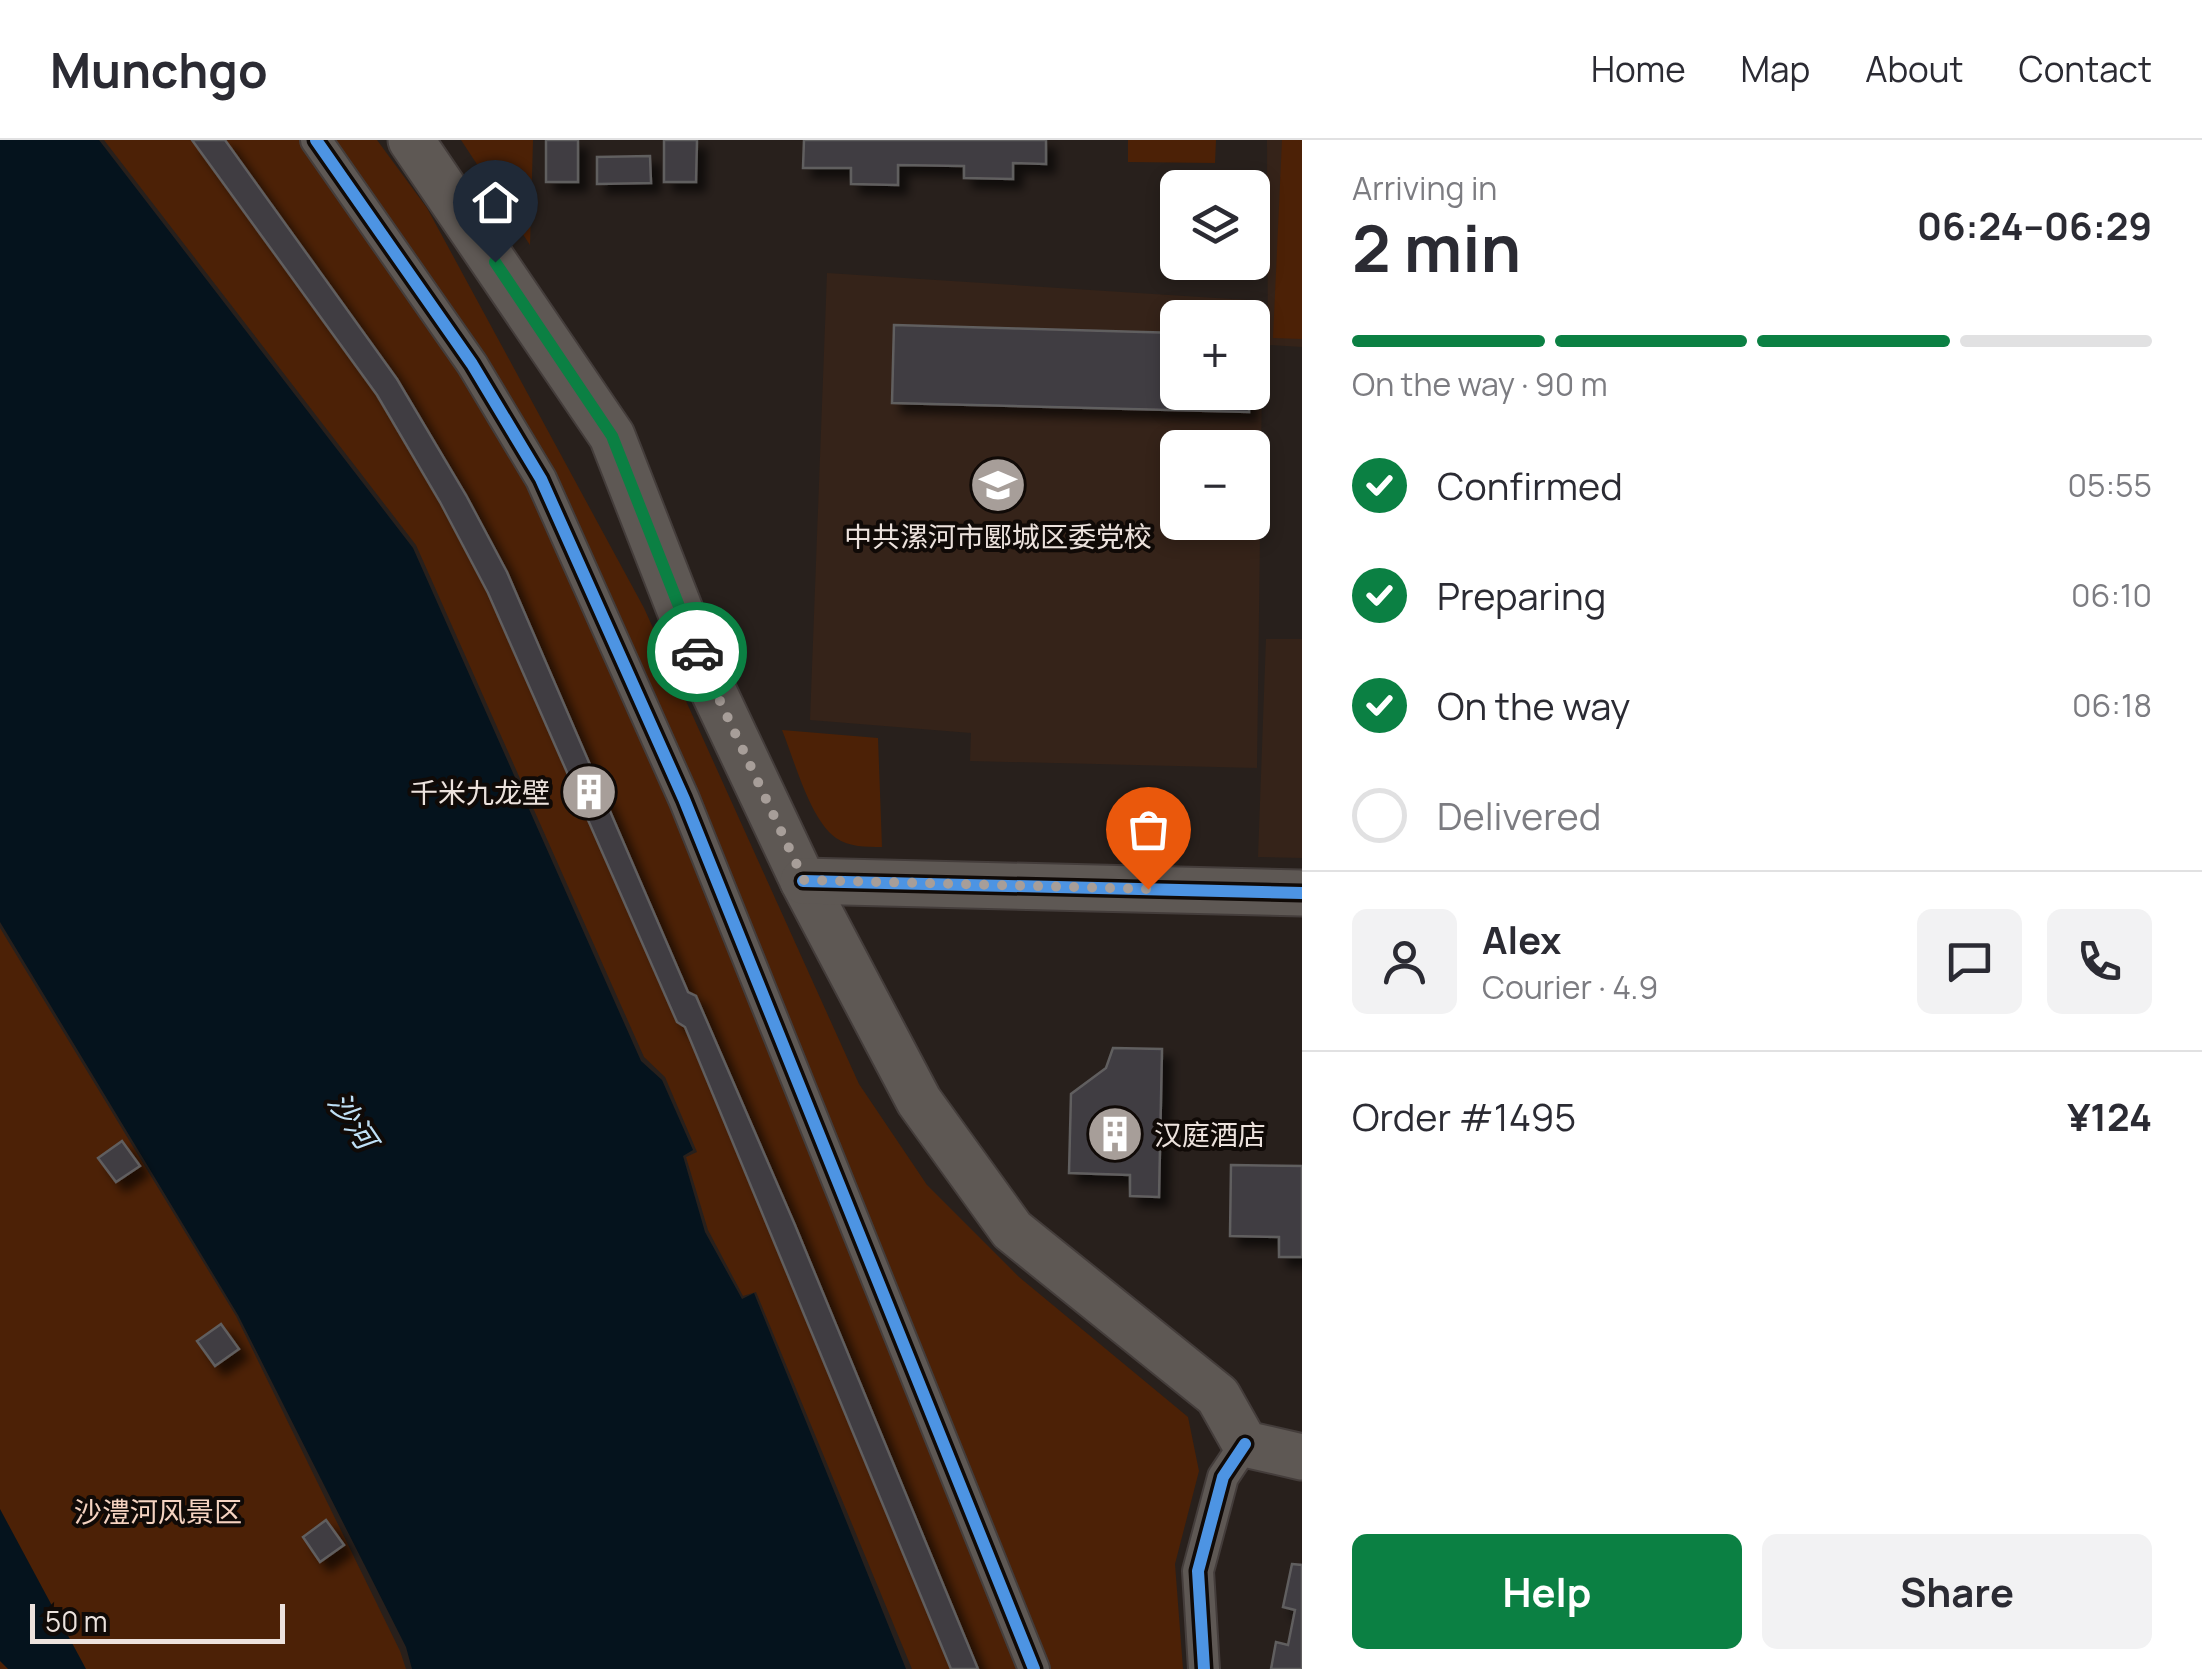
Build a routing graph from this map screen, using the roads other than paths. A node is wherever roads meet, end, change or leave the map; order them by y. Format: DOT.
graph roads {
  1 [pos="316,140"];
  2 [pos="411,140"];
  3 [pos="804,880"];
  4 [pos="1302,893"];
  5 [pos="1245,1444"];
  6 [pos="1302,1457"];
  7 [pos="1034,1669"];
  8 [pos="1204,1669"];
  1 -- 7 [label="street"];
  2 -- 3 [label="street"];
  3 -- 4 [label="street"];
  3 -- 5 [label="street"];
  5 -- 6 [label="street"];
  5 -- 8 [label="street"];
}
